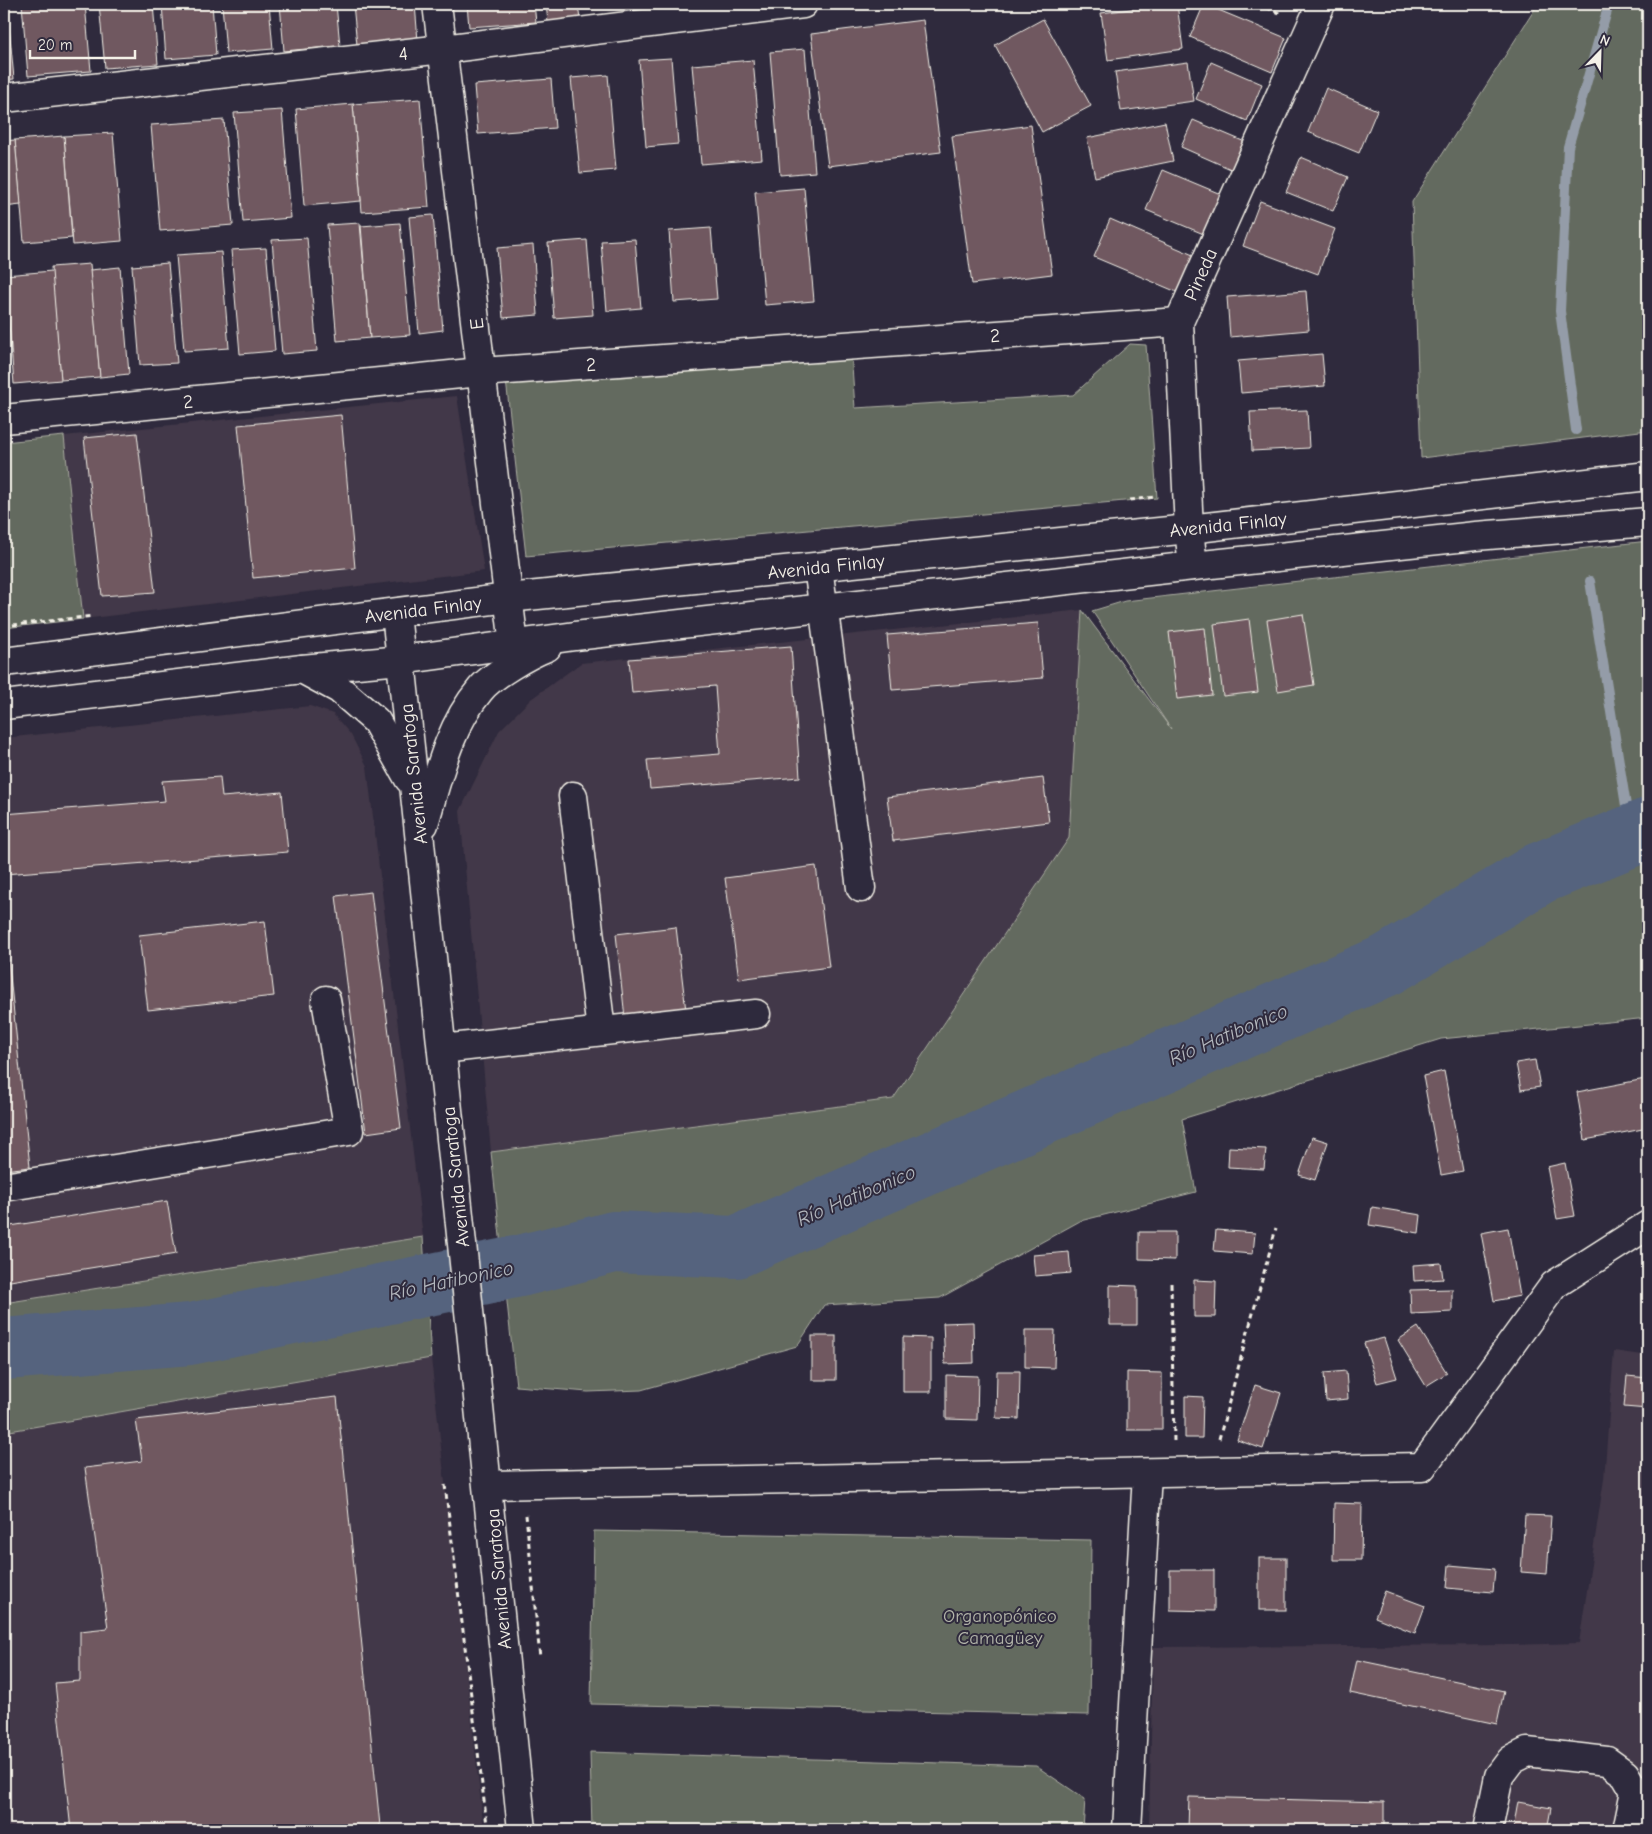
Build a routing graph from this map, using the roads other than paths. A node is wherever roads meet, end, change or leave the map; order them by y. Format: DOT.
graph roads {
  1 [pos="437,4"];
  2 [pos="802,4"];
  3 [pos="1321,4"];
  4 [pos="443,49"];
  5 [pos="4,98"];
  6 [pos="1179,322"];
  7 [pos="481,372"];
  8 [pos="4,419"];
  9 [pos="1648,476"];
  10 [pos="1648,522"];
  11 [pos="1189,529"];
  12 [pos="1193,566"];
  13 [pos="818,567"];
  14 [pos="508,598"];
  15 [pos="823,608"];
  16 [pos="396,613"];
  17 [pos="575,636"];
  18 [pos="514,645"];
  19 [pos="401,660"];
  20 [pos="4,662"];
  21 [pos="302,669"];
  22 [pos="4,705"];
  23 [pos="415,789"];
  24 [pos="573,796"];
  25 [pos="420,837"];
  26 [pos="861,888"];
  27 [pos="326,1000"];
  28 [pos="756,1014"];
  29 [pos="600,1031"];
  30 [pos="442,1049"];
  31 [pos="4,1188"];
  32 [pos="1648,1225"];
  33 [pos="1147,1472"];
  34 [pos="489,1485"];
  35 [pos="522,1830"];
  36 [pos="1127,1830"];
  37 [pos="1488,1830"];
  38 [pos="1628,1830"];
  1 -- 4 [label="main road, E"];
  2 -- 4 [label="main road, 4"];
  3 -- 6 [label="main road, Pineda"];
  4 -- 5 [label="main road, 4"];
  4 -- 7 [label="main road, E"];
  6 -- 7 [label="main road, 2"];
  6 -- 11 [label="main road, Pineda"];
  7 -- 8 [label="main road, 2"];
  7 -- 14 [label="main road, E"];
  9 -- 11 [label="main road, Avenida Finlay"];
  10 -- 12 [label="main road, Avenida Finlay"];
  11 -- 12 [label="main road, Pineda"];
  11 -- 13 [label="main road, Avenida Finlay"];
  12 -- 15 [label="main road, Avenida Finlay"];
  13 -- 14 [label="main road, Avenida Finlay"];
  13 -- 15 [label="main road"];
  14 -- 16 [label="main road, Avenida Finlay"];
  14 -- 18 [label="main road, E"];
  15 -- 17 [label="main road, Avenida Finlay"];
  15 -- 26 [label="main road"];
  16 -- 19 [label="main road, Avenida Saratoga"];
  16 -- 20 [label="main road, Avenida Finlay"];
  17 -- 18 [label="main road, Avenida Finlay"];
  17 -- 25 [label="main road"];
  18 -- 19 [label="main road, Avenida Finlay"];
  19 -- 21 [label="main road, Avenida Finlay"];
  19 -- 23 [label="main road, Avenida Saratoga"];
  21 -- 22 [label="main road, Avenida Finlay"];
  21 -- 23 [label="main road"];
  23 -- 25 [label="main road, Avenida Saratoga"];
  24 -- 29 [label="main road"];
  25 -- 30 [label="main road, Avenida Saratoga"];
  27 -- 31 [label="main road"];
  28 -- 29 [label="main road"];
  29 -- 30 [label="main road"];
  30 -- 34 [label="main road, Avenida Saratoga"];
  32 -- 33 [label="main road"];
  33 -- 34 [label="main road"];
  33 -- 36 [label="main road"];
  34 -- 35 [label="main road, Avenida Saratoga"];
  37 -- 38 [label="main road"];
}
